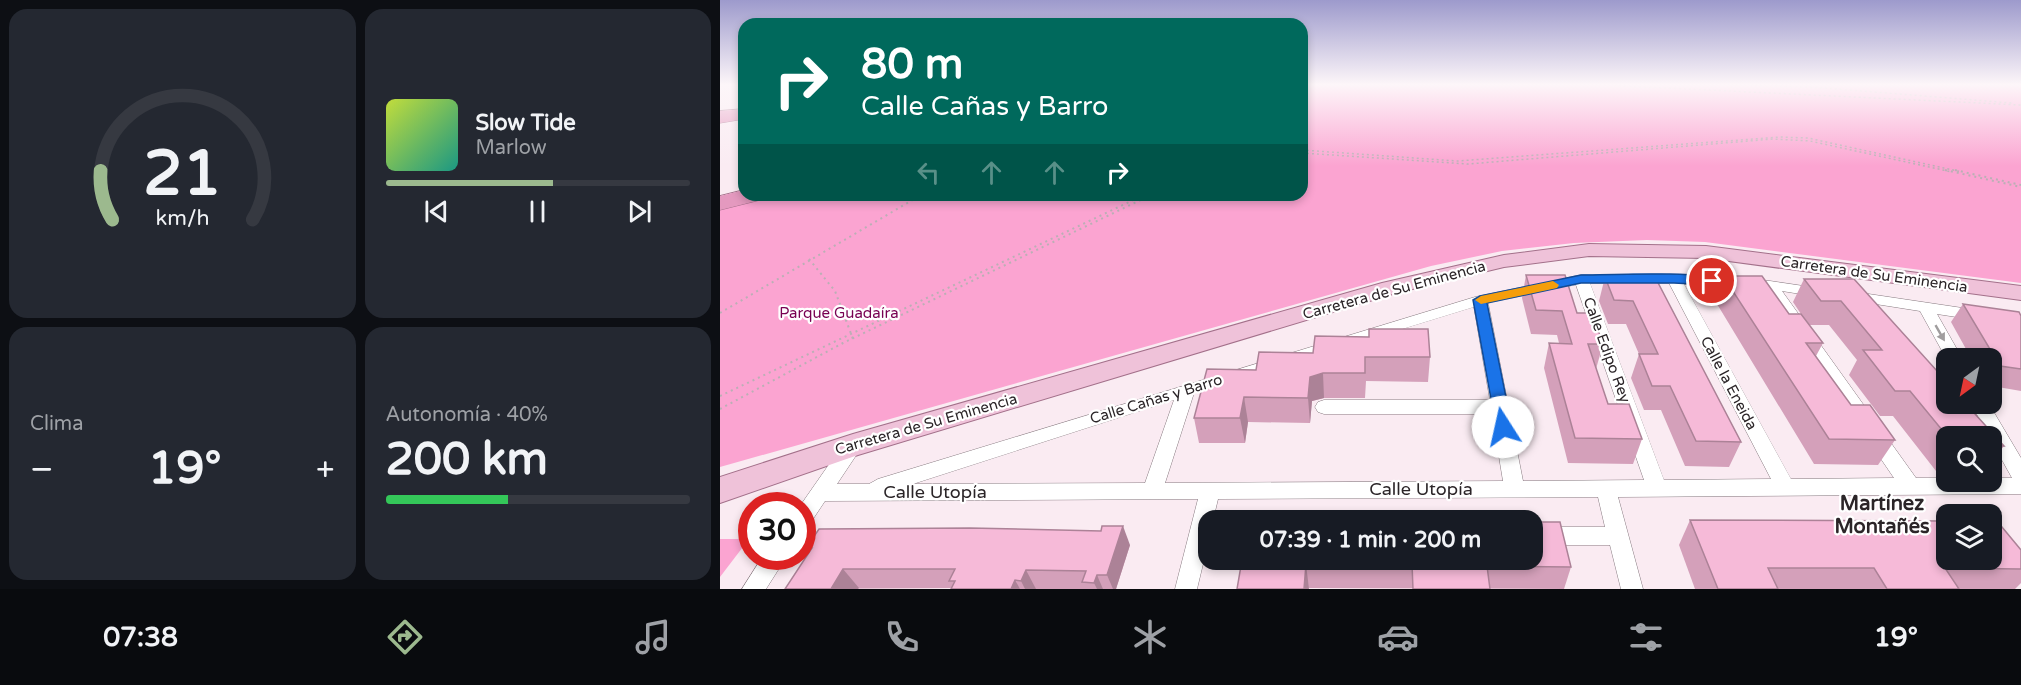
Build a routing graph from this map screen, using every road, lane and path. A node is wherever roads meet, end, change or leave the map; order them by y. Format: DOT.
graph roads {
  1 [pos="1308,151"];
  2 [pos="2021,186"];
  3 [pos="738,193"];
  4 [pos="720,197"];
  5 [pos="738,198"];
  6 [pos="910,201"];
  7 [pos="1131,201"];
  8 [pos="1139,201"];
  9 [pos="720,203"];
  10 [pos="809,259"];
  11 [pos="1581,279"];
  12 [pos="1674,279"];
  13 [pos="1770,285"];
  14 [pos="2021,293"];
  15 [pos="1480,300"];
  16 [pos="1925,307"];
  17 [pos="720,313"];
  18 [pos="1990,316"];
  19 [pos="851,334"];
  20 [pos="853,339"];
  21 [pos="1948,348"];
  22 [pos="1187,388"];
  23 [pos="720,396"];
  24 [pos="1324,407"];
  25 [pos="1500,407"];
  26 [pos="720,409"];
  27 [pos="1986,414"];
  28 [pos="853,444"];
  29 [pos="784,466"];
  30 [pos="2021,476"];
  31 [pos="720,483"];
  32 [pos="2021,486"];
  33 [pos="1911,487"];
  34 [pos="1606,488"];
  35 [pos="1657,488"];
  36 [pos="1785,488"];
  37 [pos="1515,489"];
  38 [pos="720,490"];
  39 [pos="1210,490"];
  40 [pos="1152,491"];
  41 [pos="862,492"];
  42 [pos="821,493"];
  43 [pos="816,500"];
  44 [pos="1208,510"];
  45 [pos="1543,536"];
  46 [pos="1618,536"];
  47 [pos="1198,554"];
  48 [pos="766,570"];
  49 [pos="753,589"];
  50 [pos="1185,589"];
  51 [pos="1632,589"];
  1 -- 2 [label="path"];
  3 -- 4 [label="main road"];
  5 -- 9 [label="highway"];
  6 -- 10 [label="path"];
  7 -- 19 [label="path"];
  8 -- 20 [label="path"];
  10 -- 17 [label="path"];
  10 -- 19 [label="path"];
  11 -- 12 [label="street, Calle Cañas y Barro"];
  11 -- 15 [label="street, Calle Cañas y Barro"];
  11 -- 35 [label="street, Calle Edipo Rey"];
  12 -- 13 [label="street, Calle Cañas y Barro"];
  12 -- 36 [label="street, Calle la Eneida"];
  13 -- 16 [label="street, Calle Cañas y Barro"];
  13 -- 33 [label="street"];
  14 -- 28 [label="main road, Carretera de Su Eminencia"];
  15 -- 22 [label="street, Calle Cañas y Barro"];
  15 -- 25 [label="street"];
  16 -- 18 [label="street, Calle Cañas y Barro"];
  16 -- 21 [label="street, one-way"];
  19 -- 20 [label="path"];
  19 -- 23 [label="path"];
  20 -- 26 [label="path"];
  22 -- 40 [label="street"];
  22 -- 41 [label="street, Calle Cañas y Barro"];
  24 -- 25 [label="street"];
  25 -- 37 [label="street"];
  27 -- 30 [label="street"];
  28 -- 29 [label="main road, Carretera de Su Eminencia"];
  28 -- 42 [label="street"];
  29 -- 31 [label="main road, Carretera de Su Eminencia"];
  29 -- 38 [label="main road, Carretera de Su Eminencia"];
  32 -- 33 [label="street, Calle Utopía"];
  33 -- 36 [label="street, Calle Utopía"];
  34 -- 35 [label="street, Calle Utopía"];
  34 -- 37 [label="street, Calle Utopía"];
  34 -- 46 [label="street"];
  35 -- 36 [label="street, Calle Utopía"];
  37 -- 39 [label="street, Calle Utopía"];
  39 -- 40 [label="street, Calle Utopía"];
  39 -- 44 [label="street"];
  40 -- 41 [label="street, Calle Utopía"];
  41 -- 42 [label="street, Calle Utopía"];
  42 -- 43 [label="street"];
  45 -- 46 [label="street"];
  46 -- 51 [label="street"];
  47 -- 50 [label="street"];
  48 -- 49 [label="street"];
}
